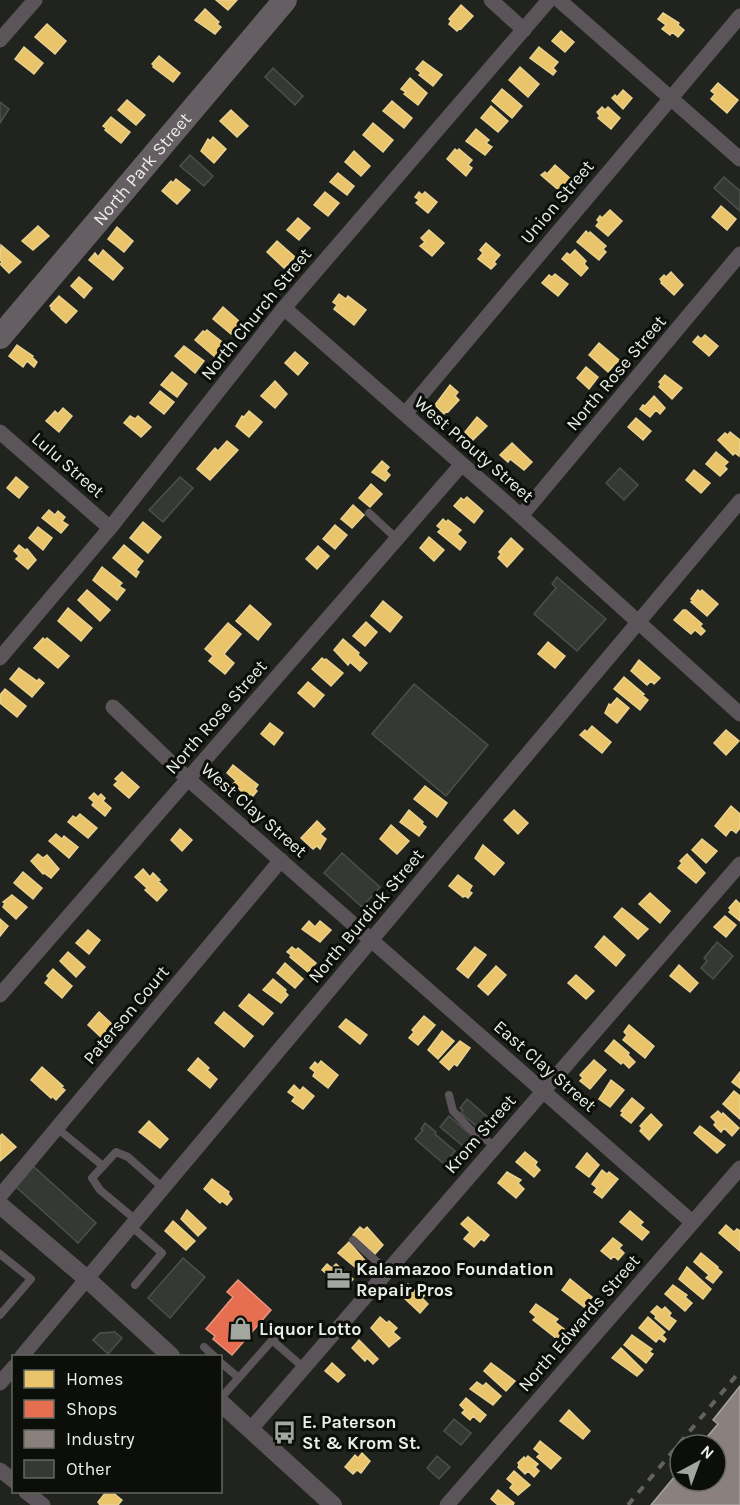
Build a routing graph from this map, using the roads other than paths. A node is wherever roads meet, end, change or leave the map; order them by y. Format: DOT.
graph roads {
  1 [pos="34,0"];
  2 [pos="285,0"];
  3 [pos="491,0"];
  4 [pos="549,0"];
  5 [pos="559,0"];
  6 [pos="740,16"];
  7 [pos="524,30"];
  8 [pos="0,40"];
  9 [pos="671,98"];
  10 [pos="740,159"];
  11 [pos="740,254"];
  12 [pos="284,308"];
  13 [pos="0,337"];
  14 [pos="405,414"];
  15 [pos="0,432"];
  16 [pos="462,464"];
  17 [pos="740,501"];
  18 [pos="369,513"];
  19 [pos="521,516"];
  20 [pos="110,528"];
  21 [pos="397,539"];
  22 [pos="637,622"];
  23 [pos="0,658"];
  24 [pos="112,707"];
  25 [pos="740,714"];
  26 [pos="188,778"];
  27 [pos="281,860"];
  28 [pos="740,864"];
  29 [pos="372,940"];
  30 [pos="0,995"];
  31 [pos="543,1090"];
  32 [pos="449,1095"];
  33 [pos="57,1128"];
  34 [pos="495,1146"];
  35 [pos="103,1166"];
  36 [pos="740,1168"];
  37 [pos="163,1188"];
  38 [pos="1,1206"];
  39 [pos="692,1222"];
  40 [pos="134,1223"];
  41 [pos="353,1240"];
  42 [pos="0,1254"];
  43 [pos="387,1271"];
  44 [pos="87,1279"];
  45 [pos="135,1285"];
  46 [pos="1,1311"];
  47 [pos="283,1328"];
  48 [pos="272,1340"];
  49 [pos="204,1347"];
  50 [pos="23,1355"];
  51 [pos="170,1355"];
  52 [pos="213,1355"];
  53 [pos="222,1364"];
  54 [pos="304,1368"];
  55 [pos="12,1369"];
  56 [pos="239,1378"];
  57 [pos="0,1383"];
  58 [pos="222,1399"];
  59 [pos="222,1403"];
  60 [pos="250,1430"];
  61 [pos="0,1470"];
  62 [pos="12,1479"];
  63 [pos="29,1493"];
  64 [pos="43,1505"];
  65 [pos="333,1505"];
  66 [pos="447,1505"];
  1 -- 8 [label="street"];
  2 -- 13 [label="main road, North Park Street"];
  3 -- 7 [label="street"];
  4 -- 7 [label="street, North Church Street"];
  5 -- 9 [label="street"];
  6 -- 9 [label="street, Union Street"];
  7 -- 12 [label="street, North Church Street"];
  9 -- 10 [label="street"];
  9 -- 14 [label="street, Union Street"];
  11 -- 19 [label="street, North Rose Street"];
  12 -- 14 [label="street, West Prouty Street"];
  12 -- 20 [label="street, North Church Street"];
  14 -- 16 [label="street, West Prouty Street"];
  15 -- 20 [label="street, Lulu Street"];
  16 -- 19 [label="street, West Prouty Street"];
  16 -- 21 [label="street, North Rose Street"];
  17 -- 22 [label="street, North Burdick Street"];
  18 -- 21 [label="lane"];
  19 -- 22 [label="street, West Prouty Street"];
  20 -- 23 [label="street, North Church Street"];
  21 -- 26 [label="street, North Rose Street"];
  22 -- 25 [label="street, West Prouty Street"];
  22 -- 29 [label="street, North Burdick Street"];
  24 -- 26 [label="street, West Clay Street"];
  26 -- 27 [label="street, West Clay Street"];
  26 -- 30 [label="street, North Rose Street"];
  27 -- 29 [label="street, West Clay Street"];
  27 -- 33 [label="street, Paterson Court"];
  28 -- 31 [label="street, Krom Street"];
  29 -- 31 [label="street, East Clay Street"];
  29 -- 37 [label="street, North Burdick Street"];
  31 -- 34 [label="street, Krom Street"];
  31 -- 39 [label="street, East Clay Street"];
  32 -- 34 [label="lane"];
  33 -- 35 [label="lane"];
  33 -- 38 [label="street, Paterson Court"];
  34 -- 43 [label="street, Krom Street"];
  35 -- 37 [label="lane"];
  35 -- 40 [label="lane"];
  36 -- 39 [label="street, North Edwards Street"];
  37 -- 40 [label="street, North Burdick Street"];
  38 -- 44 [label="street"];
  39 -- 66 [label="street, North Edwards Street"];
  40 -- 44 [label="street, North Burdick Street"];
  40 -- 45 [label="lane"];
  41 -- 43 [label="lane"];
  42 -- 46 [label="lane"];
  43 -- 54 [label="street, Krom Street"];
  44 -- 50 [label="street, North Burdick Street"];
  44 -- 51 [label="street"];
  47 -- 48 [label="lane"];
  48 -- 54 [label="lane"];
  48 -- 56 [label="lane"];
  49 -- 52 [label="lane"];
  53 -- 56 [label="lane"];
  54 -- 60 [label="street, Krom Street"];
  55 -- 57 [label="street"];
  56 -- 58 [label="lane"];
  59 -- 60 [label="street"];
  60 -- 65 [label="street"];
  61 -- 62 [label="street"];
  63 -- 64 [label="street"];
}
